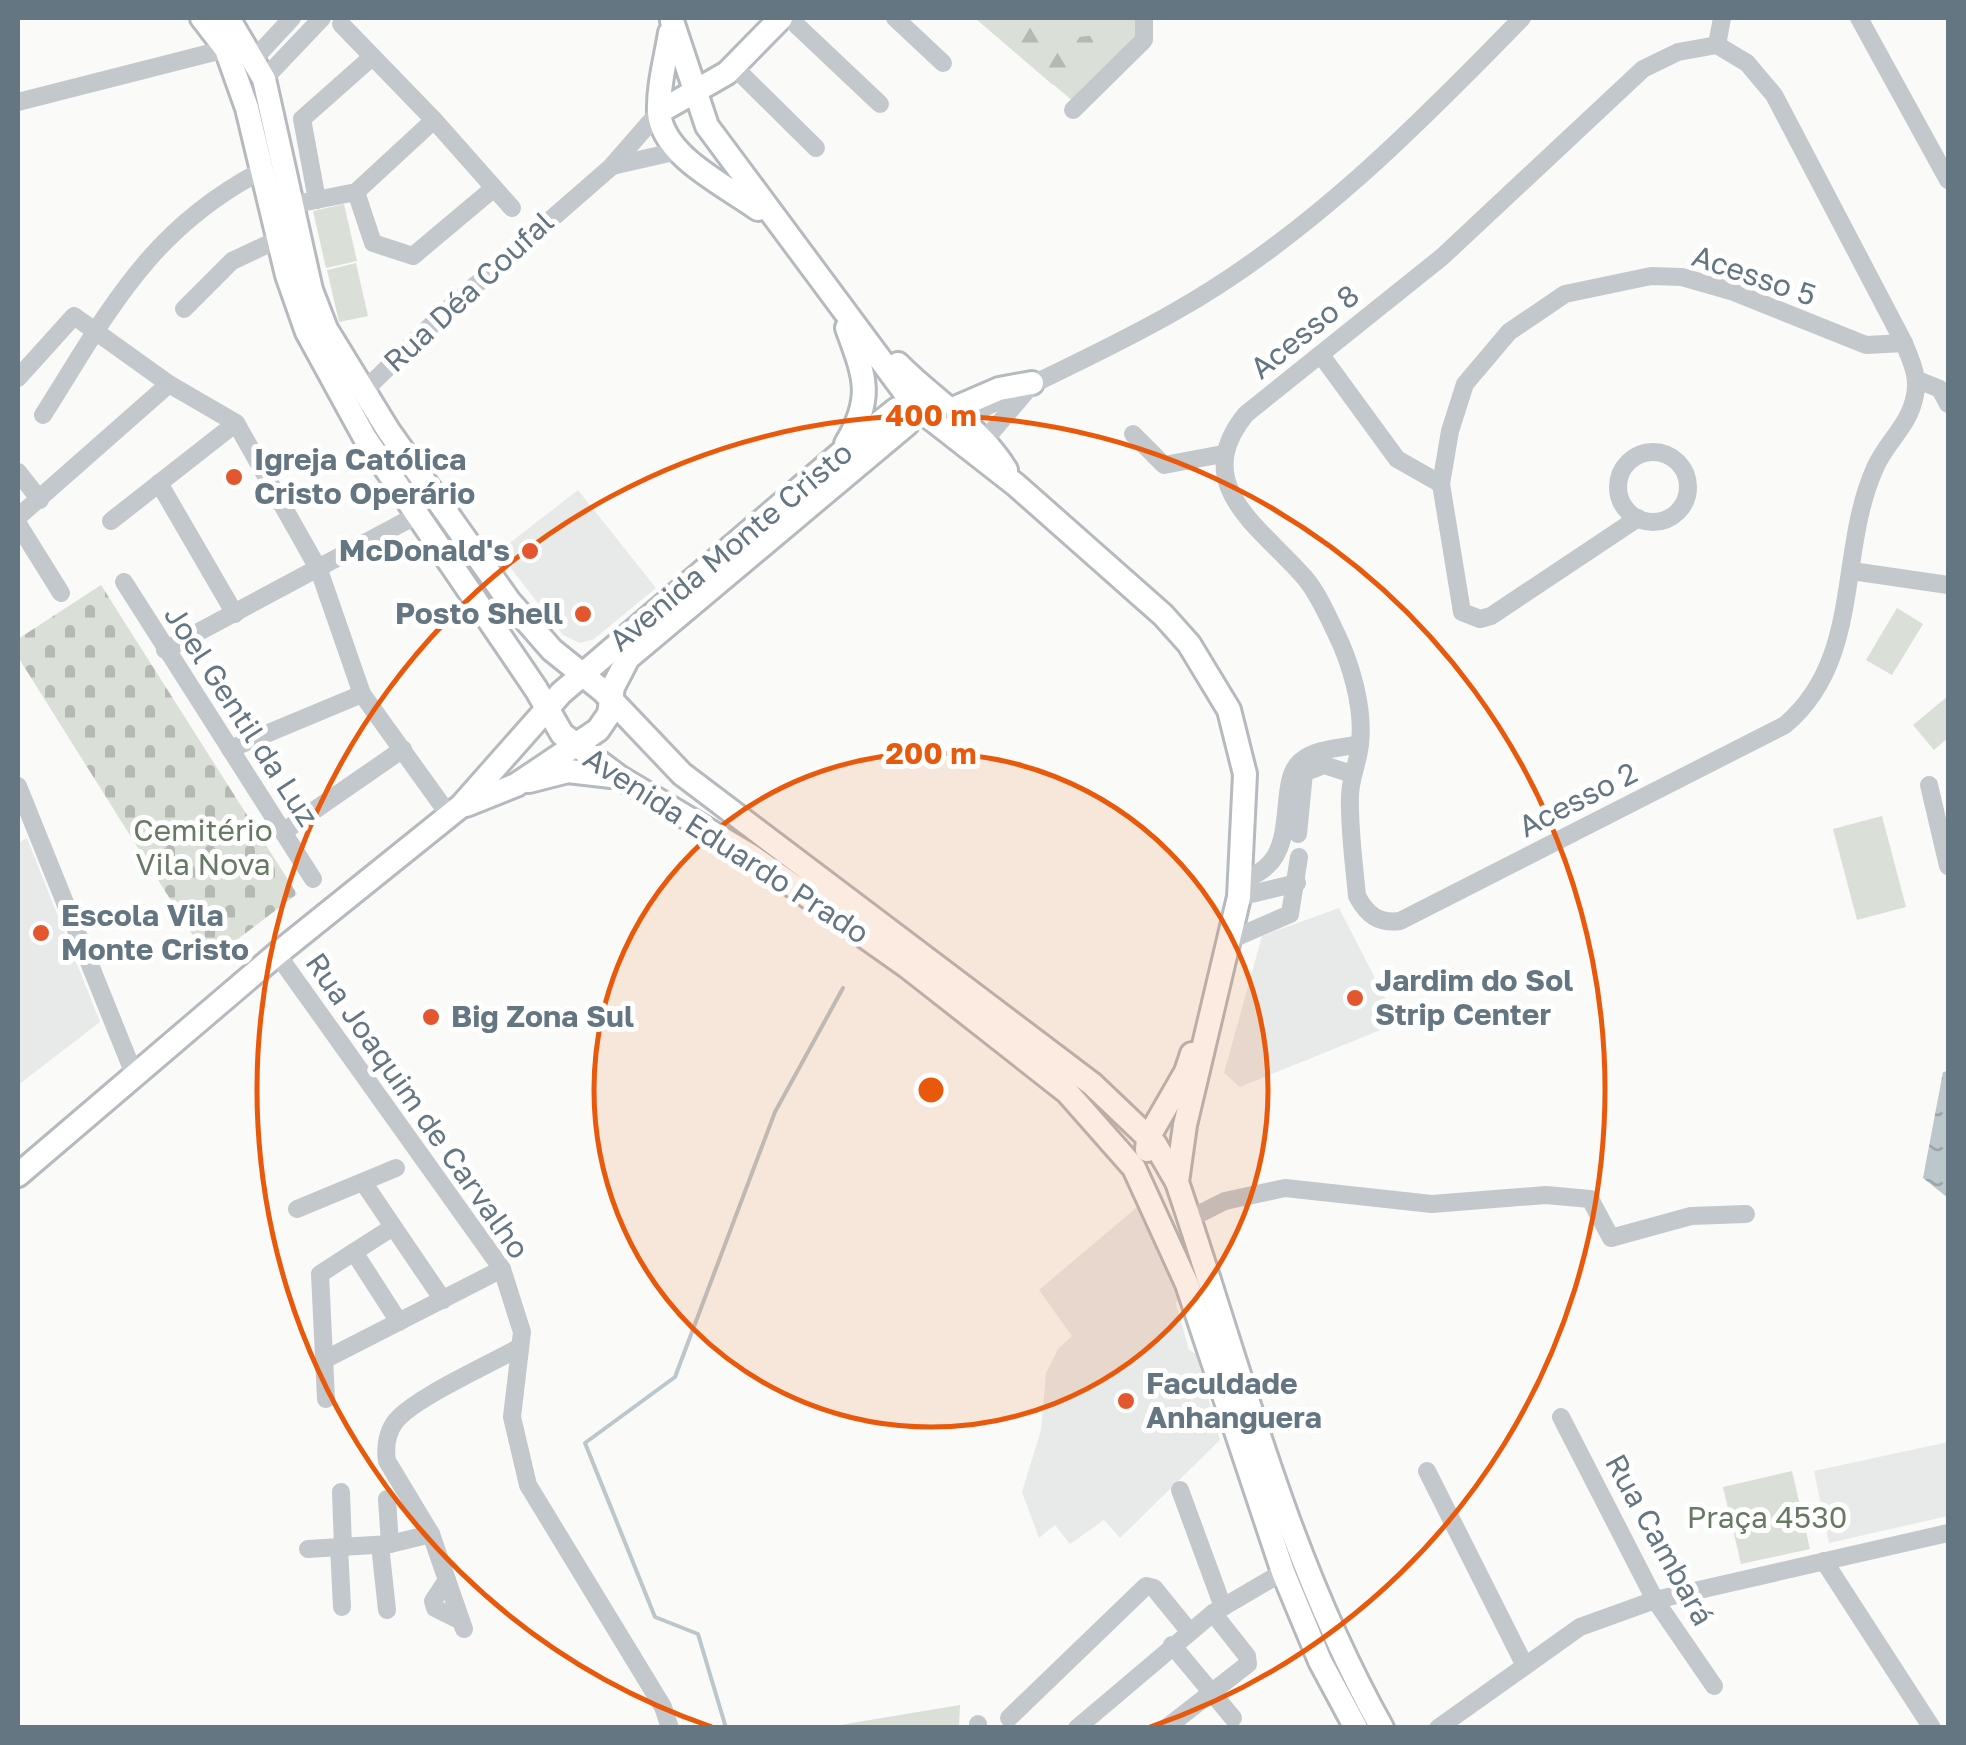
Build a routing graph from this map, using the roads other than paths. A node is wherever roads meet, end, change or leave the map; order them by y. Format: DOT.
graph roads {
  1 [pos="202,18"];
  2 [pos="228,18"];
  3 [pos="292,18"];
  4 [pos="322,18"];
  5 [pos="785,18"];
  6 [pos="895,18"];
  7 [pos="1144,18"];
  8 [pos="1522,18"];
  9 [pos="1722,18"];
  10 [pos="1859,18"];
  11 [pos="672,19"];
  12 [pos="341,24"];
  13 [pos="1717,45"];
  14 [pos="226,49"];
  15 [pos="372,57"];
  16 [pos="682,60"];
  17 [pos="943,63"];
  18 [pos="259,69"];
  19 [pos="726,73"];
  20 [pos="692,94"];
  21 [pos="18,102"];
  22 [pos="880,104"];
  23 [pos="1074,110"];
  24 [pos="659,112"];
  25 [pos="434,120"];
  26 [pos="707,126"];
  27 [pos="816,148"];
  28 [pos="678,151"];
  29 [pos="612,166"];
  30 [pos="262,170"];
  31 [pos="1948,180"];
  32 [pos="494,188"];
  33 [pos="356,192"];
  34 [pos="306,202"];
  35 [pos="512,208"];
  36 [pos="773,220"];
  37 [pos="278,239"];
  38 [pos="838,301"];
  39 [pos="184,309"];
  40 [pos="96,331"];
  41 [pos="880,344"];
  42 [pos="1904,344"];
  43 [pos="1321,355"];
  44 [pos="18,378"];
  45 [pos="1918,380"];
  46 [pos="1032,383"];
  47 [pos="169,384"];
  48 [pos="365,395"];
  49 [pos="1948,404"];
  50 [pos="914,406"];
  51 [pos="43,416"];
  52 [pos="236,423"];
  53 [pos="962,428"];
  54 [pos="1132,434"];
  55 [pos="364,438"];
  56 [pos="840,454"];
  57 [pos="1223,454"];
  58 [pos="18,472"];
  59 [pos="159,483"];
  60 [pos="1441,484"];
  61 [pos="40,500"];
  62 [pos="416,515"];
  63 [pos="1638,518"];
  64 [pos="18,521"];
  65 [pos="111,522"];
  66 [pos="320,570"];
  67 [pos="1852,571"];
  68 [pos="124,582"];
  69 [pos="1948,585"];
  70 [pos="61,594"];
  71 [pos="235,614"];
  72 [pos="166,650"];
  73 [pos="582,676"];
  74 [pos="362,694"];
  75 [pos="612,703"];
  76 [pos="548,711"];
  77 [pos="1360,744"];
  78 [pos="571,746"];
  79 [pos="230,750"];
  80 [pos="403,750"];
  81 [pos="1352,774"];
  82 [pos="619,777"];
  83 [pos="516,785"];
  84 [pos="1930,785"];
  85 [pos="18,786"];
  86 [pos="455,811"];
  87 [pos="24,820"];
  88 [pos="283,832"];
  89 [pos="1298,834"];
  90 [pos="1299,858"];
  91 [pos="1948,866"];
  92 [pos="313,879"];
  93 [pos="1297,882"];
  94 [pos="1240,890"];
  95 [pos="1230,940"];
  96 [pos="278,954"];
  97 [pos="1214,1005"];
  98 [pos="134,1074"];
  99 [pos="1092,1084"];
  100 [pos="1178,1085"];
  101 [pos="1148,1138"];
  102 [pos="20,1165"];
  103 [pos="396,1168"];
  104 [pos="363,1182"];
  105 [pos="1177,1182"];
  106 [pos="298,1209"];
  107 [pos="1746,1214"];
  108 [pos="1189,1219"];
  109 [pos="393,1227"];
  110 [pos="354,1252"];
  111 [pos="502,1270"];
  112 [pos="1187,1284"];
  113 [pos="442,1300"];
  114 [pos="1196,1313"];
  115 [pos="399,1322"];
  116 [pos="520,1347"];
  117 [pos="324,1360"];
  118 [pos="1239,1373"];
  119 [pos="326,1398"];
  120 [pos="1561,1417"];
  121 [pos="1232,1419"];
  122 [pos="1427,1471"];
  123 [pos="1276,1484"];
  124 [pos="1180,1490"];
  125 [pos="341,1492"];
  126 [pos="388,1499"];
  127 [pos="1948,1533"];
  128 [pos="431,1534"];
  129 [pos="385,1544"];
  130 [pos="341,1547"];
  131 [pos="308,1549"];
  132 [pos="1824,1562"];
  133 [pos="1283,1572"];
  134 [pos="1655,1600"];
  135 [pos="342,1607"];
  136 [pos="387,1610"];
  137 [pos="1218,1610"];
  138 [pos="463,1625"];
  139 [pos="1190,1631"];
  140 [pos="1172,1644"];
  141 [pos="1524,1664"];
  142 [pos="1714,1686"];
  143 [pos="1208,1694"];
  144 [pos="1009,1718"];
  145 [pos="1233,1718"];
  146 [pos="670,1728"];
  147 [pos="1077,1728"];
  148 [pos="1166,1728"];
  149 [pos="1356,1728"];
  150 [pos="1382,1728"];
  151 [pos="1438,1728"];
  152 [pos="1932,1728"];
  1 -- 14 [label="main road, Avenida Eduardo Prado"];
  2 -- 18 [label="main road, Avenida Eduardo Prado"];
  3 -- 18 [label="street"];
  4 -- 18 [label="street"];
  5 -- 19 [label="main road, Rua Déa Coufal"];
  5 -- 22 [label="street"];
  6 -- 17 [label="street"];
  7 -- 23 [label="street"];
  8 -- 46 [label="street"];
  9 -- 13 [label="street"];
  10 -- 31 [label="street"];
  11 -- 16 [label="main road"];
  11 -- 24 [label="main road"];
  12 -- 15 [label="street"];
  13 -- 42 [label="street, Acesso 5"];
  13 -- 43 [label="street, Acesso 8"];
  14 -- 21 [label="street"];
  14 -- 30 [label="main road, Avenida Eduardo Prado"];
  15 -- 25 [label="street"];
  15 -- 34 [label="street"];
  16 -- 19 [label="main road"];
  16 -- 20 [label="main road"];
  18 -- 34 [label="main road, Avenida Eduardo Prado"];
  19 -- 20 [label="main road, Rua Déa Coufal"];
  19 -- 26 [label="main road, Rua Déa Coufal"];
  19 -- 27 [label="street"];
  20 -- 24 [label="main road, Rua Déa Coufal"];
  20 -- 26 [label="main road"];
  24 -- 28 [label="main road"];
  24 -- 29 [label="street, Rua Déa Coufal"];
  25 -- 32 [label="street"];
  25 -- 33 [label="street"];
  26 -- 28 [label="main road, Rua Déa Coufal"];
  26 -- 36 [label="main road"];
  28 -- 29 [label="street, Rua Déa Coufal"];
  28 -- 36 [label="main road"];
  29 -- 48 [label="street, Rua Déa Coufal"];
  30 -- 37 [label="main road, Avenida Eduardo Prado"];
  30 -- 40 [label="street"];
  32 -- 33 [label="street"];
  32 -- 35 [label="street"];
  33 -- 34 [label="street"];
  34 -- 48 [label="main road, Avenida Eduardo Prado"];
  36 -- 38 [label="main road"];
  37 -- 39 [label="street"];
  37 -- 55 [label="main road, Avenida Eduardo Prado"];
  38 -- 41 [label="main road"];
  38 -- 50 [label="main road"];
  38 -- 56 [label="main road"];
  40 -- 44 [label="street"];
  40 -- 47 [label="street"];
  40 -- 51 [label="street"];
  41 -- 50 [label="main road"];
  41 -- 53 [label="main road"];
  42 -- 45 [label="street"];
  42 -- 60 [label="street, Acesso 5"];
  43 -- 57 [label="street, Acesso 8"];
  43 -- 60 [label="street"];
  45 -- 49 [label="street"];
  45 -- 67 [label="street, Acesso 2"];
  46 -- 53 [label="street"];
  46 -- 53 [label="main road"];
  47 -- 52 [label="street"];
  47 -- 61 [label="street"];
  48 -- 55 [label="street, Rua Déa Coufal"];
  48 -- 73 [label="main road, Avenida Eduardo Prado"];
  50 -- 53 [label="main road"];
  50 -- 56 [label="main road, Avenida Monte Cristo"];
  50 -- 75 [label="main road, Avenida Monte Cristo"];
  52 -- 59 [label="street"];
  52 -- 66 [label="street"];
  53 -- 94 [label="main road"];
  54 -- 57 [label="street"];
  55 -- 62 [label="main road, Avenida Eduardo Prado"];
  56 -- 73 [label="main road, Avenida Monte Cristo"];
  57 -- 77 [label="street"];
  58 -- 61 [label="street"];
  59 -- 65 [label="street"];
  59 -- 71 [label="street"];
  60 -- 63 [label="street, Acesso 5"];
  61 -- 64 [label="street"];
  62 -- 66 [label="street"];
  62 -- 76 [label="main road, Avenida Eduardo Prado"];
  64 -- 70 [label="street"];
  66 -- 71 [label="street"];
  66 -- 74 [label="street"];
  67 -- 69 [label="street"];
  67 -- 81 [label="street, Acesso 2"];
  68 -- 72 [label="street, Joel Gentil da Luz"];
  71 -- 72 [label="street"];
  72 -- 79 [label="street, Joel Gentil da Luz"];
  73 -- 75 [label="main road, Avenida Eduardo Prado"];
  73 -- 76 [label="main road, Avenida Monte Cristo"];
  74 -- 79 [label="street"];
  74 -- 80 [label="street"];
  75 -- 78 [label="main road, Avenida Monte Cristo"];
  75 -- 99 [label="main road, Avenida Eduardo Prado"];
  76 -- 78 [label="main road, Avenida Eduardo Prado"];
  76 -- 86 [label="main road, Avenida Monte Cristo"];
  77 -- 81 [label="street"];
  77 -- 94 [label="street"];
  78 -- 82 [label="main road, Avenida Eduardo Prado"];
  78 -- 83 [label="main road, Avenida Monte Cristo"];
  79 -- 88 [label="street, Joel Gentil da Luz"];
  80 -- 86 [label="street"];
  80 -- 88 [label="street"];
  81 -- 89 [label="street"];
  82 -- 83 [label="main road"];
  82 -- 112 [label="main road, Avenida Eduardo Prado"];
  83 -- 86 [label="main road, Avenida Monte Cristo"];
  84 -- 91 [label="street"];
  85 -- 87 [label="street"];
  86 -- 96 [label="main road, Avenida Monte Cristo"];
  87 -- 98 [label="street"];
  88 -- 92 [label="street, Joel Gentil da Luz"];
  90 -- 93 [label="street"];
  93 -- 94 [label="street"];
  93 -- 95 [label="street"];
  94 -- 95 [label="main road"];
  95 -- 97 [label="main road"];
  96 -- 98 [label="main road, Avenida Monte Cristo"];
  96 -- 111 [label="street, Rua Joaquim de Carvalho"];
  97 -- 100 [label="main road"];
  97 -- 105 [label="main road"];
  98 -- 102 [label="main road, Avenida Monte Cristo"];
  99 -- 100 [label="main road"];
  99 -- 101 [label="main road, Avenida Eduardo Prado"];
  100 -- 101 [label="main road"];
  101 -- 105 [label="main road, Avenida Eduardo Prado"];
  101 -- 112 [label="main road"];
  103 -- 104 [label="street"];
  104 -- 106 [label="street"];
  104 -- 109 [label="street"];
  105 -- 108 [label="main road"];
  107 -- 108 [label="street"];
  108 -- 118 [label="main road"];
  109 -- 110 [label="street"];
  109 -- 113 [label="street"];
  110 -- 115 [label="street"];
  110 -- 117 [label="street"];
  111 -- 113 [label="street"];
  111 -- 116 [label="street, Rua Joaquim de Carvalho"];
  112 -- 114 [label="main road"];
  113 -- 115 [label="street"];
  114 -- 118 [label="main road"];
  114 -- 121 [label="main road"];
  115 -- 117 [label="street"];
  116 -- 128 [label="street"];
  116 -- 146 [label="street, Rua Joaquim de Carvalho"];
  117 -- 119 [label="street"];
  118 -- 123 [label="main road"];
  120 -- 134 [label="street, Rua Cambará"];
  121 -- 123 [label="main road"];
  121 -- 133 [label="main road"];
  122 -- 141 [label="street"];
  123 -- 150 [label="main road"];
  124 -- 137 [label="street"];
  125 -- 130 [label="street"];
  126 -- 129 [label="street"];
  127 -- 132 [label="street"];
  128 -- 129 [label="street"];
  128 -- 138 [label="street"];
  129 -- 130 [label="street"];
  129 -- 136 [label="street"];
  130 -- 131 [label="street"];
  130 -- 135 [label="street"];
  132 -- 134 [label="street"];
  132 -- 152 [label="street"];
  133 -- 137 [label="street"];
  133 -- 149 [label="main road"];
  134 -- 141 [label="street"];
  134 -- 142 [label="street, Rua Cambará"];
  137 -- 139 [label="street"];
  137 -- 143 [label="street"];
  139 -- 140 [label="street"];
  139 -- 144 [label="street"];
  140 -- 143 [label="street"];
  140 -- 147 [label="street"];
  141 -- 151 [label="street"];
  143 -- 145 [label="street"];
  143 -- 148 [label="street"];
}
